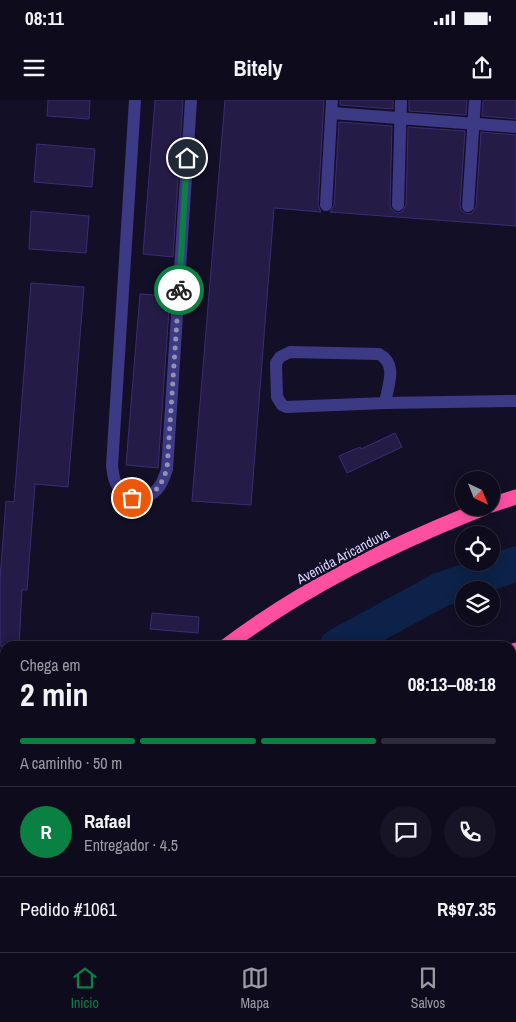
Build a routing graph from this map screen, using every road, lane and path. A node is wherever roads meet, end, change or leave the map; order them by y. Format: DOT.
graph roads {
  1 [pos="135,100"];
  2 [pos="191,100"];
  3 [pos="401,100"];
  4 [pos="475,100"];
  5 [pos="332,106"];
  6 [pos="400,118"];
  7 [pos="473,123"];
  8 [pos="516,127"];
  9 [pos="326,205"];
  10 [pos="398,205"];
  11 [pos="468,206"];
  12 [pos="516,401"];
  13 [pos="385,402"];
  14 [pos="516,497"];
  15 [pos="500,501"];
  16 [pos="463,516"];
  17 [pos="234,641"];
  1 -- 2 [label="street"];
  3 -- 6 [label="street"];
  4 -- 7 [label="street"];
  5 -- 6 [label="street"];
  5 -- 9 [label="street"];
  6 -- 7 [label="street"];
  6 -- 10 [label="street"];
  7 -- 8 [label="street"];
  7 -- 11 [label="street"];
  12 -- 13 [label="street"];
  13 -- 13 [label="street"];
  14 -- 15 [label="highway"];
  16 -- 17 [label="highway, Avenida Aricanduva"];
}
